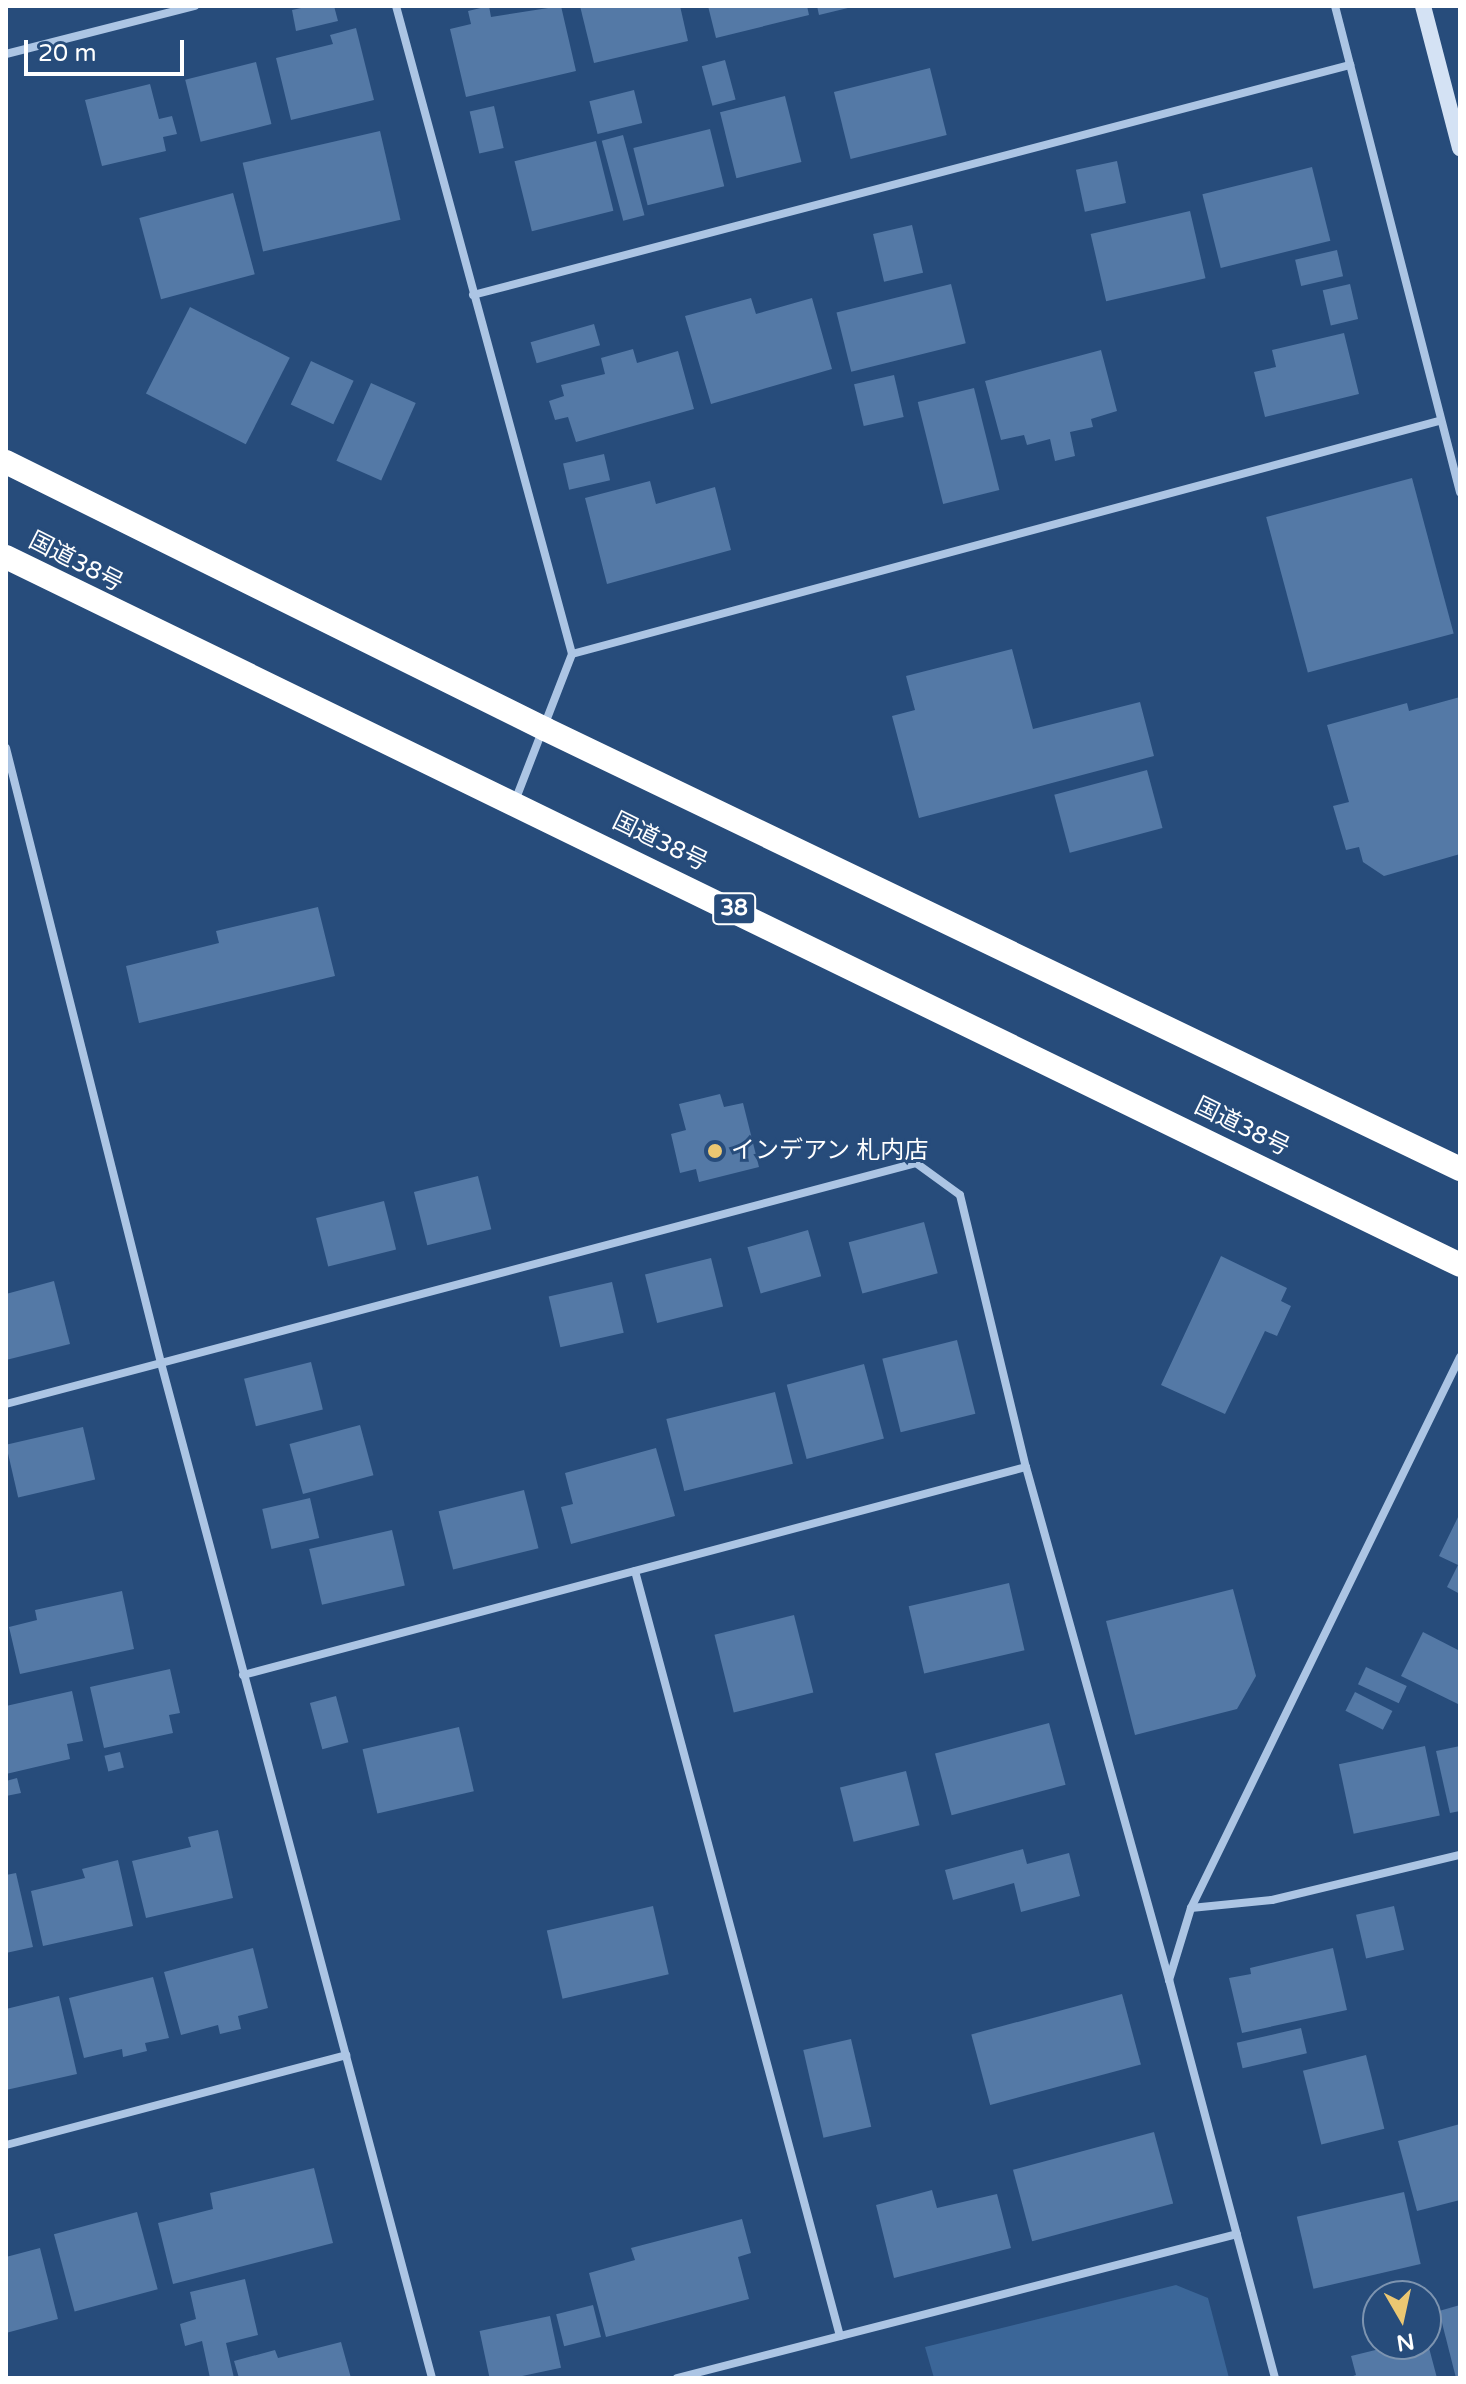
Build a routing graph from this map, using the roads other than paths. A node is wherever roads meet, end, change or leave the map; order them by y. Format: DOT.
graph roads {
  1 [pos="195,6"];
  2 [pos="396,6"];
  3 [pos="1335,6"];
  4 [pos="1423,6"];
  5 [pos="6,54"];
  6 [pos="1350,65"];
  7 [pos="1460,148"];
  8 [pos="473,295"];
  9 [pos="1439,421"];
  10 [pos="6,462"];
  11 [pos="1460,492"];
  12 [pos="6,557"];
  13 [pos="572,654"];
  14 [pos="545,729"];
  15 [pos="6,748"];
  16 [pos="515,802"];
  17 [pos="1460,1169"];
  18 [pos="1460,1265"];
  19 [pos="1460,1357"];
  20 [pos="161,1363"];
  21 [pos="6,1404"];
  22 [pos="1026,1467"];
  23 [pos="635,1571"];
  24 [pos="243,1675"];
  25 [pos="1460,1855"];
  26 [pos="1191,1908"];
  27 [pos="1169,1980"];
  28 [pos="346,2055"];
  29 [pos="6,2145"];
  30 [pos="1237,2234"];
  31 [pos="840,2336"];
  32 [pos="432,2378"];
  33 [pos="677,2378"];
  34 [pos="1275,2378"];
  1 -- 5 [label="street"];
  2 -- 8 [label="street"];
  3 -- 6 [label="street"];
  4 -- 7 [label="main road"];
  6 -- 8 [label="street"];
  6 -- 9 [label="street"];
  8 -- 13 [label="street"];
  9 -- 11 [label="street"];
  9 -- 13 [label="street"];
  10 -- 14 [label="highway"];
  12 -- 16 [label="highway, 国道38号 / 38"];
  13 -- 14 [label="street"];
  14 -- 16 [label="street"];
  14 -- 17 [label="highway"];
  15 -- 20 [label="street"];
  16 -- 18 [label="highway, 国道38号 / 38"];
  19 -- 26 [label="street"];
  20 -- 21 [label="street"];
  20 -- 22 [label="street"];
  20 -- 24 [label="street"];
  22 -- 23 [label="street"];
  22 -- 27 [label="street"];
  23 -- 24 [label="street"];
  23 -- 31 [label="street"];
  24 -- 28 [label="street"];
  25 -- 26 [label="street"];
  26 -- 27 [label="street"];
  27 -- 30 [label="street"];
  28 -- 29 [label="street"];
  28 -- 32 [label="street"];
  30 -- 31 [label="street"];
  30 -- 34 [label="street"];
  31 -- 33 [label="street"];
}
